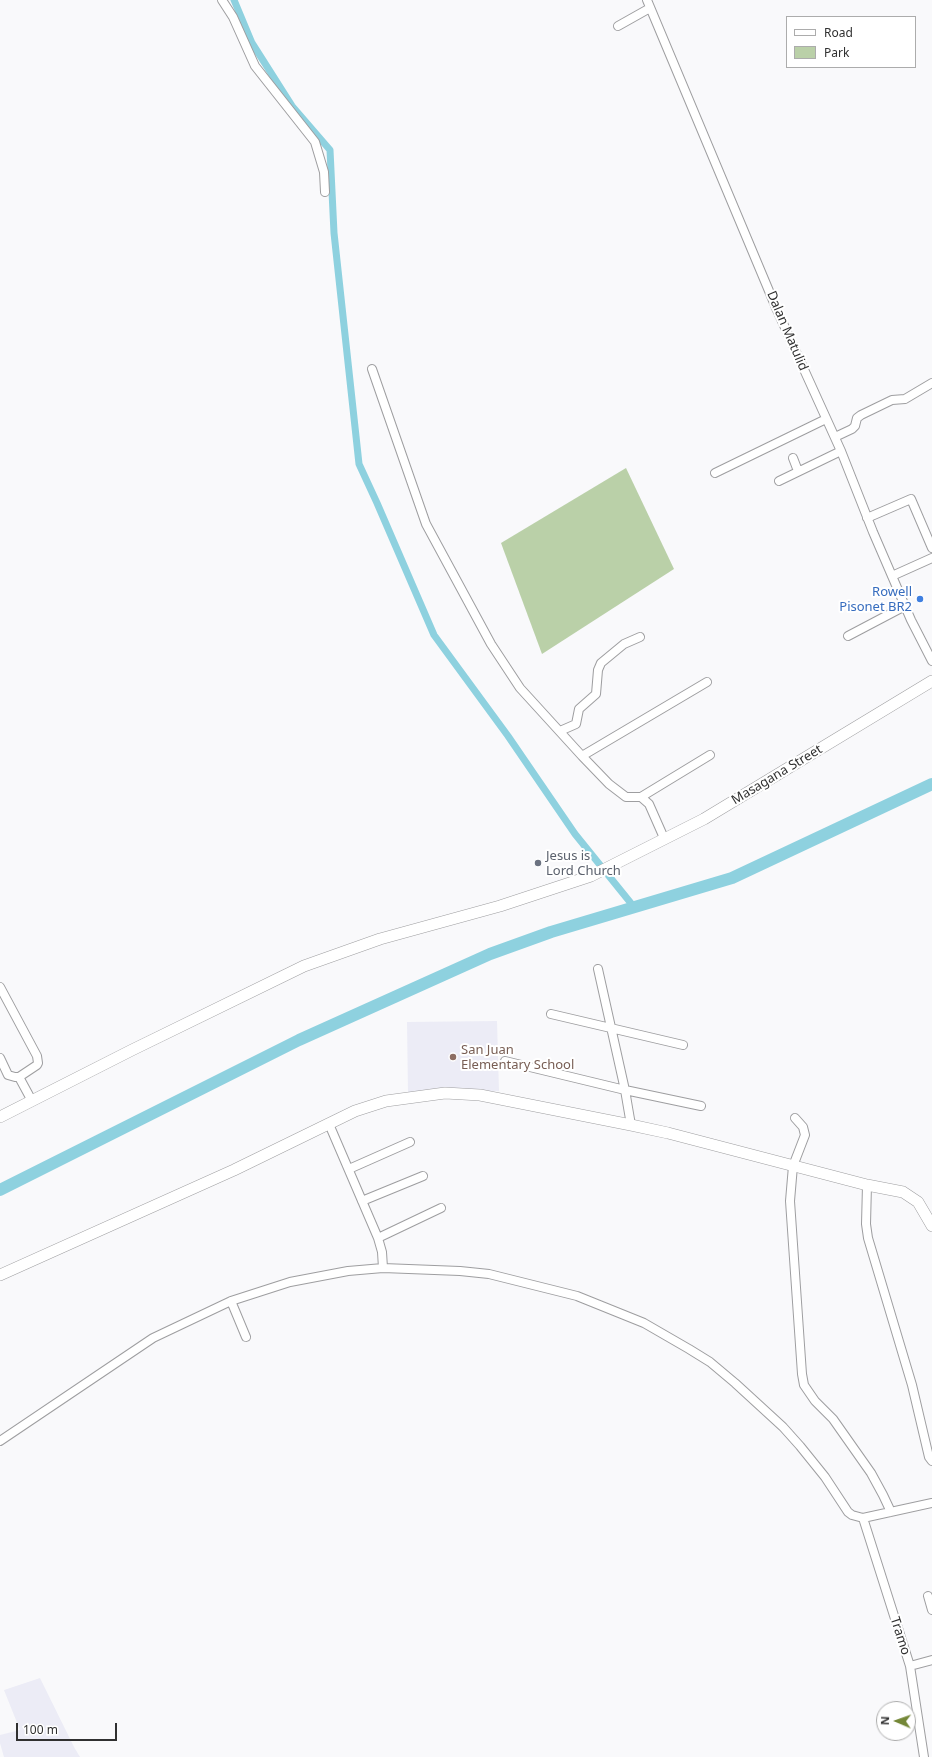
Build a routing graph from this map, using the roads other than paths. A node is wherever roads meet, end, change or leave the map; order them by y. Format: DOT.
graph roads {
  1 [pos="222,0"];
  2 [pos="647,0"];
  3 [pos="650,8"];
  4 [pos="618,26"];
  5 [pos="325,192"];
  6 [pos="372,369"];
  7 [pos="932,383"];
  8 [pos="826,419"];
  9 [pos="835,437"];
  10 [pos="840,451"];
  11 [pos="793,458"];
  12 [pos="798,471"];
  13 [pos="715,473"];
  14 [pos="779,481"];
  15 [pos="867,518"];
  16 [pos="932,548"];
  17 [pos="932,558"];
  18 [pos="892,576"];
  19 [pos="905,606"];
  20 [pos="848,636"];
  21 [pos="640,637"];
  22 [pos="932,661"];
  23 [pos="932,681"];
  24 [pos="707,682"];
  25 [pos="560,731"];
  26 [pos="710,754"];
  27 [pos="582,756"];
  28 [pos="641,797"];
  29 [pos="664,838"];
  30 [pos="598,969"];
  31 [pos="0,987"];
  32 [pos="551,1014"];
  33 [pos="611,1029"];
  34 [pos="683,1045"];
  35 [pos="0,1058"];
  36 [pos="505,1061"];
  37 [pos="19,1077"];
  38 [pos="625,1090"];
  39 [pos="32,1101"];
  40 [pos="701,1106"];
  41 [pos="1,1115"];
  42 [pos="795,1118"];
  43 [pos="329,1124"];
  44 [pos="631,1125"];
  45 [pos="410,1142"];
  46 [pos="793,1166"];
  47 [pos="349,1169"];
  48 [pos="422,1176"];
  49 [pos="867,1185"];
  50 [pos="362,1201"];
  51 [pos="441,1208"];
  52 [pos="932,1226"];
  53 [pos="378,1238"];
  54 [pos="383,1268"];
  55 [pos="0,1275"];
  56 [pos="230,1301"];
  57 [pos="246,1337"];
  58 [pos="0,1441"];
  59 [pos="932,1461"];
  60 [pos="932,1503"];
  61 [pos="891,1512"];
  62 [pos="863,1518"];
  63 [pos="928,1596"];
  64 [pos="932,1610"];
  65 [pos="932,1660"];
  66 [pos="910,1666"];
  67 [pos="924,1757"];
  1 -- 5 [label="street"];
  2 -- 3 [label="street, Dalan Matulid"];
  3 -- 4 [label="street"];
  3 -- 8 [label="street, Dalan Matulid"];
  6 -- 25 [label="street"];
  7 -- 9 [label="street"];
  8 -- 9 [label="street, Dalan Matulid"];
  8 -- 13 [label="street"];
  9 -- 10 [label="street, Dalan Matulid"];
  10 -- 12 [label="street"];
  10 -- 15 [label="street, Dalan Matulid"];
  11 -- 12 [label="street"];
  12 -- 14 [label="street"];
  15 -- 16 [label="street"];
  15 -- 18 [label="street, Dalan Matulid"];
  17 -- 18 [label="street"];
  18 -- 19 [label="street, Dalan Matulid"];
  19 -- 20 [label="street"];
  19 -- 22 [label="street, Dalan Matulid"];
  21 -- 25 [label="street"];
  23 -- 29 [label="street, Masagana Street"];
  24 -- 27 [label="street"];
  25 -- 27 [label="street"];
  26 -- 28 [label="street"];
  27 -- 28 [label="street"];
  28 -- 29 [label="street"];
  29 -- 39 [label="street, Masagana Street"];
  30 -- 33 [label="street"];
  31 -- 37 [label="street"];
  32 -- 33 [label="street"];
  33 -- 34 [label="street"];
  33 -- 38 [label="street"];
  35 -- 37 [label="street"];
  36 -- 38 [label="street"];
  37 -- 39 [label="street"];
  38 -- 40 [label="street"];
  38 -- 44 [label="street"];
  39 -- 41 [label="street, Masagana Street"];
  42 -- 46 [label="street"];
  43 -- 44 [label="street"];
  43 -- 47 [label="street"];
  43 -- 55 [label="street"];
  44 -- 46 [label="street"];
  45 -- 47 [label="street"];
  46 -- 49 [label="street"];
  46 -- 61 [label="street"];
  47 -- 50 [label="street"];
  48 -- 50 [label="street"];
  49 -- 52 [label="street"];
  49 -- 59 [label="street"];
  50 -- 53 [label="street"];
  51 -- 53 [label="street"];
  53 -- 54 [label="street"];
  54 -- 56 [label="street"];
  54 -- 62 [label="street"];
  56 -- 57 [label="street"];
  56 -- 58 [label="street"];
  60 -- 61 [label="street"];
  61 -- 62 [label="street"];
  62 -- 66 [label="street, Tramo"];
  63 -- 64 [label="street"];
  65 -- 66 [label="street"];
  66 -- 67 [label="street, Tramo"];
}
